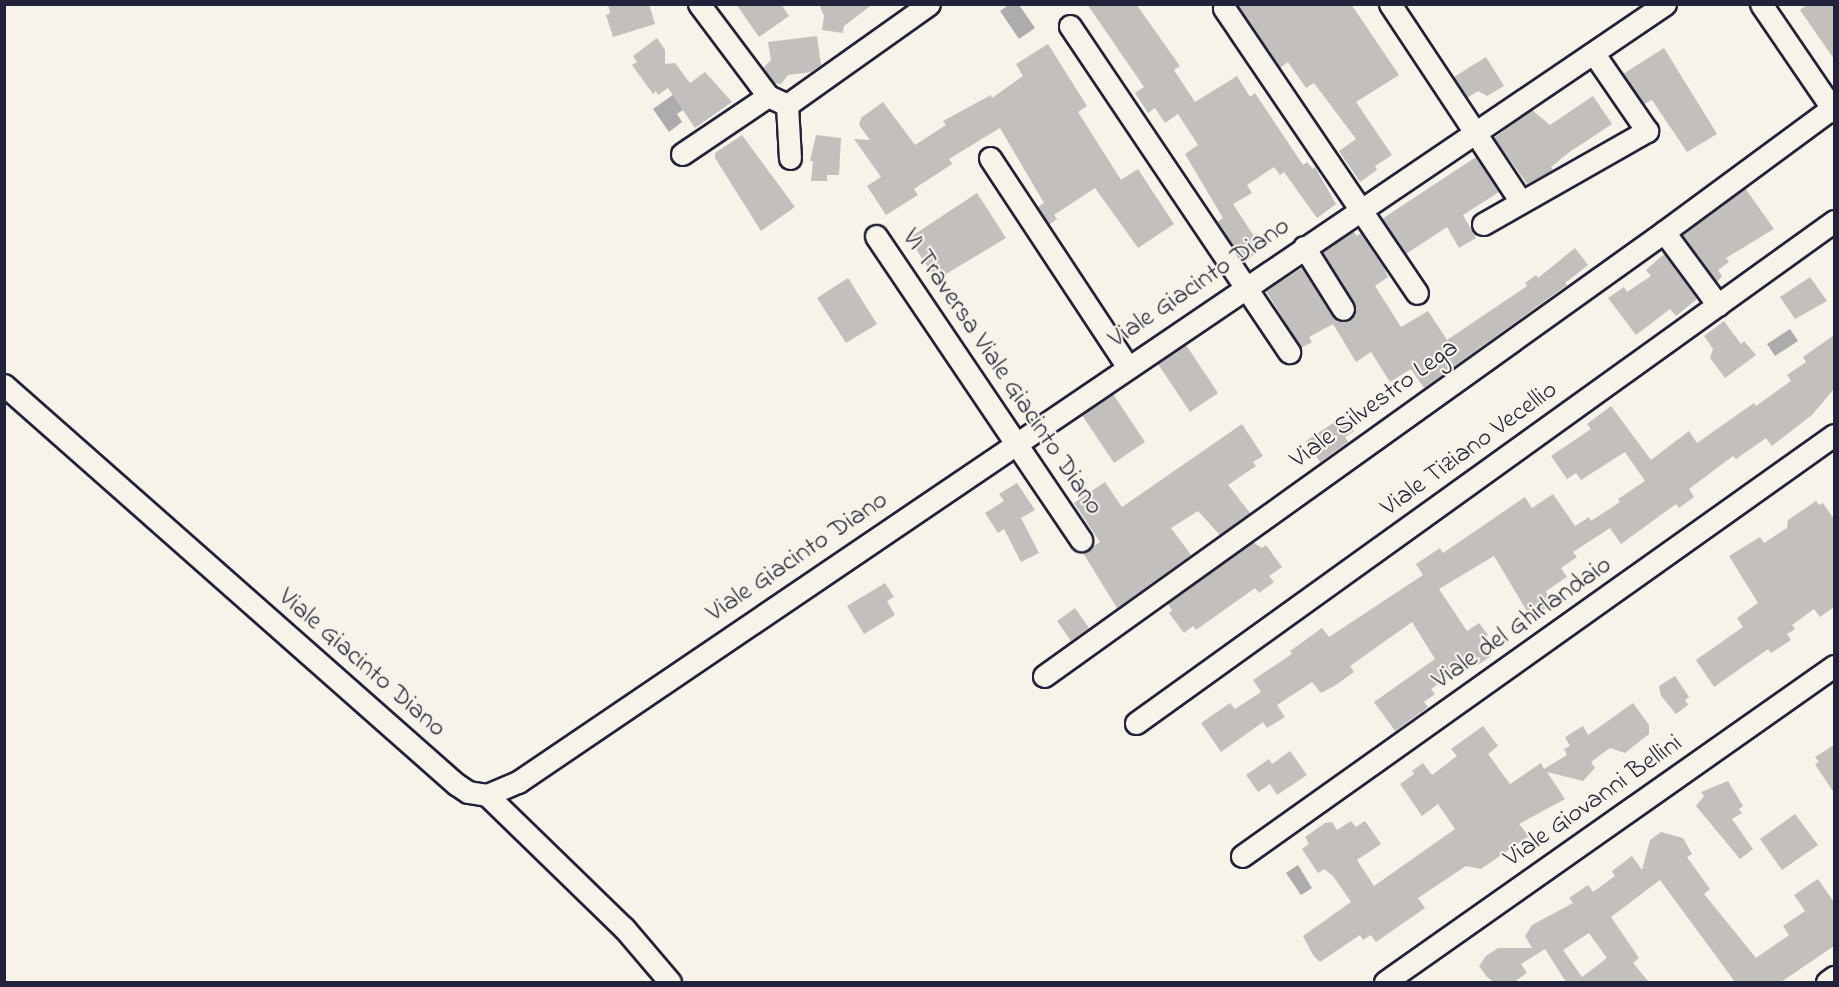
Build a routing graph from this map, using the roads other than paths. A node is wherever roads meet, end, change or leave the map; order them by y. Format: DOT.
graph roads {
  1 [pos="699,4"];
  2 [pos="929,4"];
  3 [pos="1390,4"];
  4 [pos="1665,4"];
  5 [pos="1761,4"];
  6 [pos="1222,6"];
  7 [pos="1070,26"];
  8 [pos="1594,54"];
  9 [pos="768,96"];
  10 [pos="787,105"];
  11 [pos="1833,109"];
  12 [pos="1477,133"];
  13 [pos="682,154"];
  14 [pos="790,158"];
  15 [pos="990,158"];
  16 [pos="1521,202"];
  17 [pos="1361,208"];
  18 [pos="1834,221"];
  19 [pos="1483,224"];
  20 [pos="1664,232"];
  21 [pos="876,236"];
  22 [pos="1304,247"];
  23 [pos="1245,288"];
  24 [pos="1417,293"];
  25 [pos="1718,305"];
  26 [pos="1343,309"];
  27 [pos="1289,352"];
  28 [pos="1127,366"];
  29 [pos="4,385"];
  30 [pos="1834,435"];
  31 [pos="1015,442"];
  32 [pos="1081,540"];
  33 [pos="1834,666"];
  34 [pos="1044,676"];
  35 [pos="1136,723"];
  36 [pos="487,795"];
  37 [pos="1242,856"];
  38 [pos="1834,977"];
  39 [pos="670,982"];
  40 [pos="1385,982"];
  41 [pos="1827,982"];
  1 -- 9 [label="street"];
  2 -- 10 [label="street"];
  3 -- 12 [label="street"];
  4 -- 8 [label="street, Viale Giacinto Diano"];
  5 -- 11 [label="street"];
  6 -- 17 [label="street"];
  7 -- 23 [label="street"];
  8 -- 12 [label="street, Viale Giacinto Diano"];
  8 -- 16 [label="street"];
  9 -- 10 [label="street"];
  9 -- 13 [label="street"];
  10 -- 14 [label="street"];
  11 -- 20 [label="street, Viale Silvestro Lega"];
  12 -- 16 [label="street"];
  12 -- 17 [label="street, Viale Giacinto Diano"];
  15 -- 28 [label="street"];
  16 -- 19 [label="street"];
  17 -- 22 [label="street, Viale Giacinto Diano"];
  17 -- 24 [label="street"];
  18 -- 25 [label="street, Viale Tiziano Vecellio"];
  20 -- 25 [label="street"];
  20 -- 34 [label="street, Viale Silvestro Lega"];
  21 -- 31 [label="street, VI Traversa Viale Giacinto Diano"];
  22 -- 23 [label="street, Viale Giacinto Diano"];
  22 -- 26 [label="street"];
  23 -- 27 [label="street"];
  23 -- 28 [label="street, Viale Giacinto Diano"];
  25 -- 35 [label="street, Viale Tiziano Vecellio"];
  28 -- 31 [label="street, Viale Giacinto Diano"];
  29 -- 36 [label="street, Viale Giacinto Diano"];
  30 -- 37 [label="street, Viale del Ghirlandaio"];
  31 -- 32 [label="street, VI Traversa Viale Giacinto Diano"];
  31 -- 36 [label="street, Viale Giacinto Diano"];
  33 -- 40 [label="street, Viale Giovanni Bellini"];
  36 -- 39 [label="street"];
  38 -- 41 [label="street"];
}
